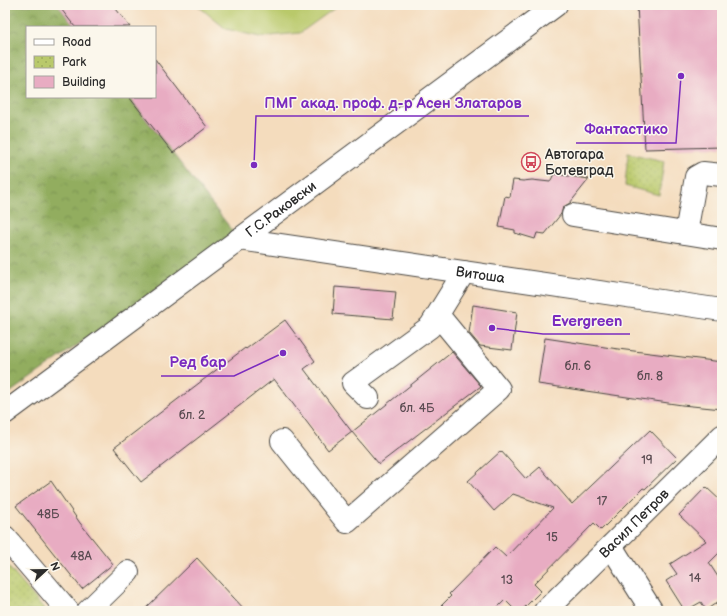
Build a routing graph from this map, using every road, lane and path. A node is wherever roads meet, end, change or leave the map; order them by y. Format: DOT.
graph roads {
  1 [pos="556,5"];
  2 [pos="722,175"];
  3 [pos="573,215"];
  4 [pos="686,233"];
  5 [pos="722,238"];
  6 [pos="239,239"];
  7 [pos="464,272"];
  8 [pos="722,310"];
  9 [pos="438,315"];
  10 [pos="368,398"];
  11 [pos="5,413"];
  12 [pos="722,436"];
  13 [pos="282,441"];
  14 [pos="5,537"];
  15 [pos="611,546"];
  16 [pos="128,572"];
  17 [pos="68,611"];
  18 [pos="88,611"];
  19 [pos="545,611"];
  20 [pos="652,611"];
  1 -- 6 [label="street, Г.С.Раковски"];
  2 -- 4 [label="street"];
  3 -- 4 [label="street"];
  4 -- 5 [label="street"];
  6 -- 7 [label="street, Витоша"];
  6 -- 11 [label="street, Г.С.Раковски"];
  7 -- 8 [label="street, Витоша"];
  7 -- 9 [label="street"];
  9 -- 10 [label="street"];
  9 -- 13 [label="street"];
  12 -- 15 [label="street, Васил Петров"];
  14 -- 17 [label="street"];
  15 -- 19 [label="street, Васил Петров"];
  15 -- 20 [label="street"];
  16 -- 18 [label="street"];
}
